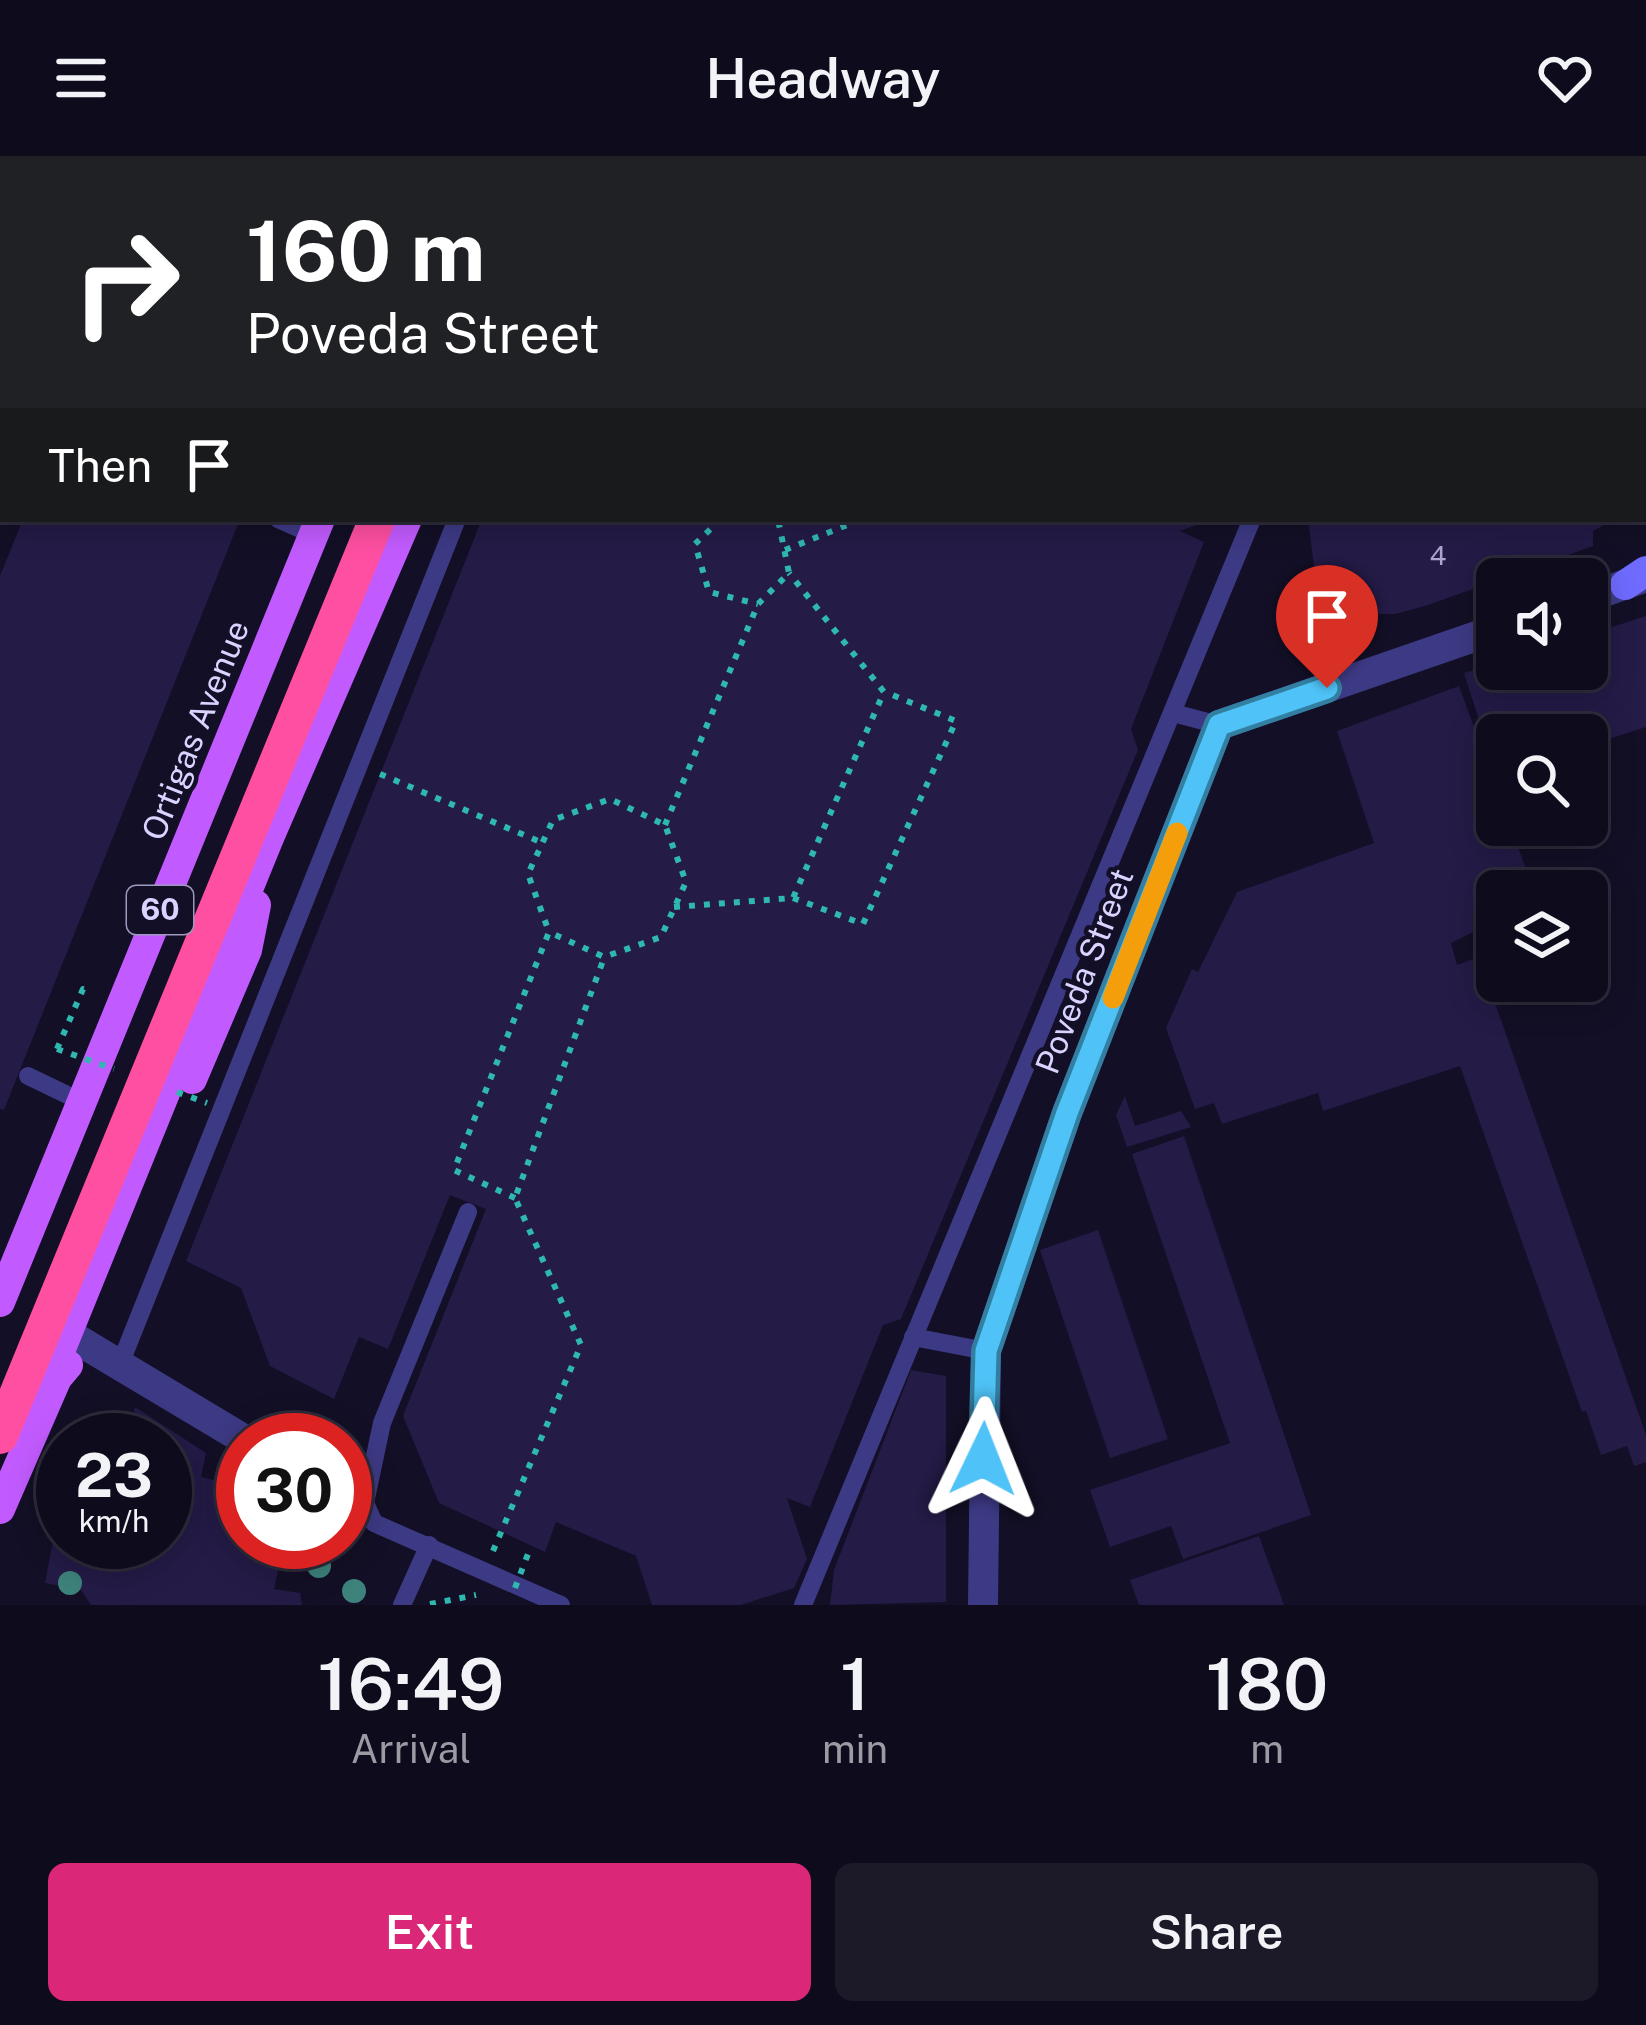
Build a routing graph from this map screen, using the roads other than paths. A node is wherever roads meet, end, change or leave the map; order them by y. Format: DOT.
graph roads {
  1 [pos="376,522"];
  2 [pos="406,522"];
  3 [pos="456,522"];
  4 [pos="1251,522"];
  5 [pos="317,527"];
  6 [pos="1639,578"];
  7 [pos="1608,590"];
  8 [pos="1476,636"];
  9 [pos="1173,713"];
  10 [pos="1219,725"];
  11 [pos="268,840"];
  12 [pos="220,955"];
  13 [pos="28,1076"];
  14 [pos="82,1102"];
  15 [pos="468,1212"];
  16 [pos="0,1302"];
  17 [pos="914,1337"];
  18 [pos="74,1341"];
  19 [pos="986,1351"];
  20 [pos="123,1357"];
  21 [pos="216,1415"];
  22 [pos="216,1429"];
  23 [pos="0,1436"];
  24 [pos="372,1452"];
  25 [pos="0,1459"];
  26 [pos="0,1509"];
  27 [pos="372,1521"];
  28 [pos="429,1545"];
  29 [pos="402,1605"];
  30 [pos="560,1605"];
  31 [pos="802,1605"];
  32 [pos="983,1605"];
  1 -- 23 [label="highway, bridge"];
  2 -- 11 [label="main road, 60"];
  3 -- 20 [label="lane"];
  4 -- 9 [label="lane"];
  5 -- 14 [label="main road, Ortigas Avenue / 60"];
  6 -- 7 [label="street"];
  8 -- 10 [label="street"];
  9 -- 10 [label="lane"];
  9 -- 17 [label="lane"];
  10 -- 19 [label="street, Poveda Street"];
  11 -- 12 [label="main road, 60"];
  11 -- 18 [label="main road, 60"];
  12 -- 18 [label="main road, 60"];
  12 -- 25 [label="lane"];
  13 -- 14 [label="lane"];
  14 -- 16 [label="main road, Ortigas Avenue / 60"];
  15 -- 24 [label="lane"];
  17 -- 19 [label="lane"];
  17 -- 31 [label="lane"];
  18 -- 20 [label="lane"];
  18 -- 22 [label="lane"];
  18 -- 26 [label="main road, 60"];
  19 -- 32 [label="street, Poveda Street"];
  20 -- 21 [label="lane"];
  27 -- 28 [label="lane"];
  28 -- 29 [label="lane"];
  28 -- 30 [label="lane"];
}
